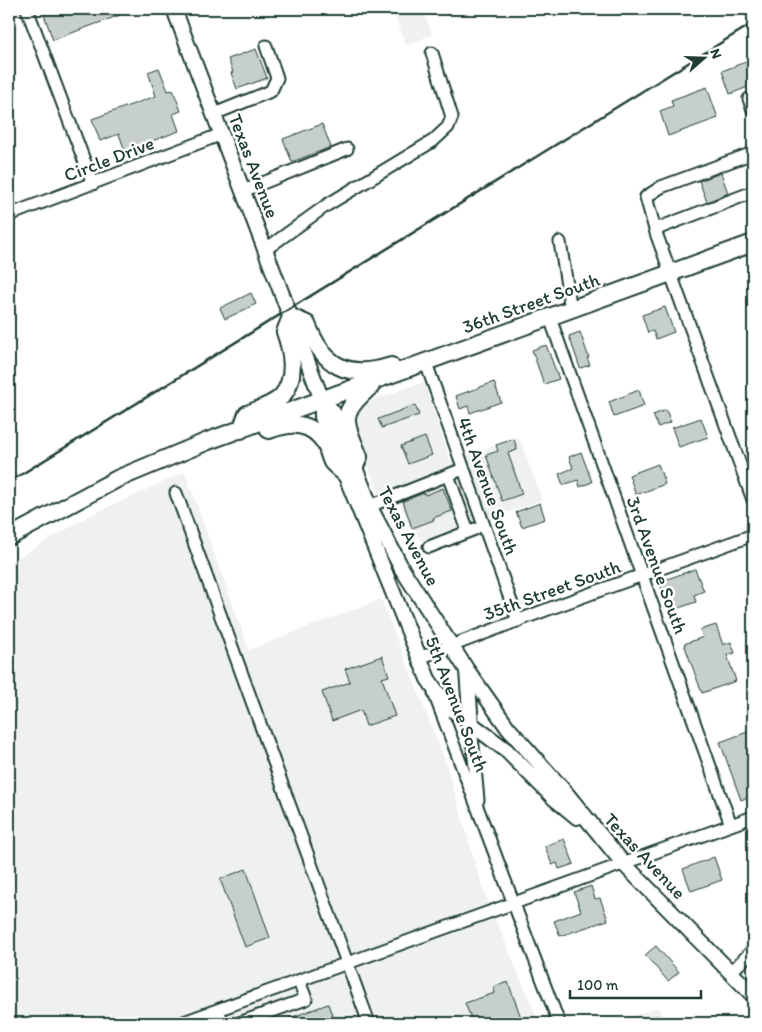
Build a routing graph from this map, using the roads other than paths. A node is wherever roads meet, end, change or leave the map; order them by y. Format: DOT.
graph roads {
  1 [pos="27,9"];
  2 [pos="174,9"];
  3 [pos="266,46"];
  4 [pos="432,54"];
  5 [pos="214,114"];
  6 [pos="222,134"];
  7 [pos="347,149"];
  8 [pos="753,152"];
  9 [pos="92,184"];
  10 [pos="244,191"];
  11 [pos="753,192"];
  12 [pos="9,215"];
  13 [pos="656,233"];
  14 [pos="560,242"];
  15 [pos="753,243"];
  16 [pos="266,249"];
  17 [pos="671,273"];
  18 [pos="572,310"];
  19 [pos="291,317"];
  20 [pos="550,318"];
  21 [pos="455,352"];
  22 [pos="426,363"];
  23 [pos="377,380"];
  24 [pos="322,400"];
  25 [pos="241,430"];
  26 [pos="157,462"];
  27 [pos="463,469"];
  28 [pos="349,470"];
  29 [pos="448,475"];
  30 [pos="176,494"];
  31 [pos="472,494"];
  32 [pos="457,500"];
  33 [pos="753,500"];
  34 [pos="370,506"];
  35 [pos="483,525"];
  36 [pos="468,531"];
  37 [pos="753,536"];
  38 [pos="9,537"];
  39 [pos="429,547"];
  40 [pos="642,576"];
  41 [pos="518,621"];
  42 [pos="451,647"];
  43 [pos="419,658"];
  44 [pos="466,670"];
  45 [pos="428,679"];
  46 [pos="471,725"];
  47 [pos="479,814"];
  48 [pos="753,817"];
  49 [pos="731,825"];
  50 [pos="597,833"];
  51 [pos="623,863"];
  52 [pos="514,903"];
  53 [pos="753,950"];
  54 [pos="347,963"];
  55 [pos="731,972"];
  56 [pos="299,981"];
  57 [pos="753,995"];
  58 [pos="218,1010"];
  59 [pos="180,1023"];
  60 [pos="224,1023"];
  61 [pos="239,1023"];
  62 [pos="369,1023"];
  63 [pos="559,1023"];
  1 -- 9 [label="street"];
  2 -- 5 [label="main road, Texas Avenue"];
  3 -- 5 [label="street"];
  4 -- 16 [label="street"];
  5 -- 6 [label="main road, Texas Avenue"];
  6 -- 9 [label="street, Circle Drive"];
  6 -- 10 [label="main road, Texas Avenue"];
  7 -- 10 [label="street"];
  8 -- 13 [label="street"];
  9 -- 12 [label="street, Circle Drive"];
  10 -- 16 [label="main road, Texas Avenue"];
  11 -- 13 [label="street"];
  13 -- 17 [label="street"];
  14 -- 18 [label="street"];
  15 -- 17 [label="highway, 36th Street South"];
  16 -- 19 [label="main road, Texas Avenue"];
  17 -- 18 [label="highway, 36th Street South"];
  17 -- 33 [label="street"];
  18 -- 20 [label="highway, 36th Street South"];
  19 -- 21 [label="highway"];
  19 -- 24 [label="main road, Texas Avenue"];
  19 -- 25 [label="highway"];
  20 -- 21 [label="highway, 36th Street South"];
  20 -- 40 [label="street, 3rd Avenue South"];
  21 -- 22 [label="highway, 36th Street South"];
  22 -- 23 [label="highway, 36th Street South"];
  22 -- 27 [label="street, 4th Avenue South"];
  23 -- 24 [label="highway, 36th Street South"];
  23 -- 28 [label="highway"];
  24 -- 25 [label="highway, 36th Street South"];
  24 -- 28 [label="main road, 5th Avenue South"];
  25 -- 26 [label="highway, 36th Street South"];
  26 -- 28 [label="highway"];
  26 -- 38 [label="highway"];
  27 -- 29 [label="street"];
  27 -- 31 [label="street, 4th Avenue South"];
  28 -- 34 [label="main road, Texas Avenue"];
  28 -- 43 [label="main road, 5th Avenue South"];
  29 -- 32 [label="street"];
  29 -- 34 [label="street"];
  30 -- 54 [label="street"];
  31 -- 32 [label="street"];
  31 -- 35 [label="street, 4th Avenue South"];
  32 -- 36 [label="street"];
  34 -- 42 [label="main road, Texas Avenue"];
  35 -- 36 [label="street"];
  35 -- 41 [label="street, 4th Avenue South"];
  36 -- 39 [label="street"];
  37 -- 40 [label="street, 35th Street South"];
  40 -- 41 [label="street, 35th Street South"];
  40 -- 49 [label="street, 3rd Avenue South"];
  41 -- 42 [label="street, 35th Street South"];
  42 -- 43 [label="street, 35th Street South"];
  42 -- 44 [label="main road, Texas Avenue"];
  43 -- 45 [label="main road, 5th Avenue South"];
  44 -- 46 [label="main road"];
  44 -- 50 [label="main road, Texas Avenue"];
  45 -- 46 [label="main road"];
  45 -- 47 [label="street, 5th Avenue South"];
  46 -- 47 [label="street"];
  46 -- 50 [label="main road"];
  47 -- 52 [label="street, 5th Avenue South"];
  48 -- 49 [label="street"];
  49 -- 51 [label="street"];
  50 -- 51 [label="main road, Texas Avenue"];
  51 -- 52 [label="street"];
  51 -- 55 [label="main road, Texas Avenue"];
  52 -- 54 [label="street"];
  52 -- 63 [label="street, 5th Avenue South"];
  53 -- 55 [label="street"];
  54 -- 56 [label="street"];
  54 -- 62 [label="street"];
  55 -- 57 [label="main road, Texas Avenue"];
  56 -- 58 [label="street"];
  56 -- 61 [label="street"];
  58 -- 59 [label="street"];
  58 -- 60 [label="street"];
}
